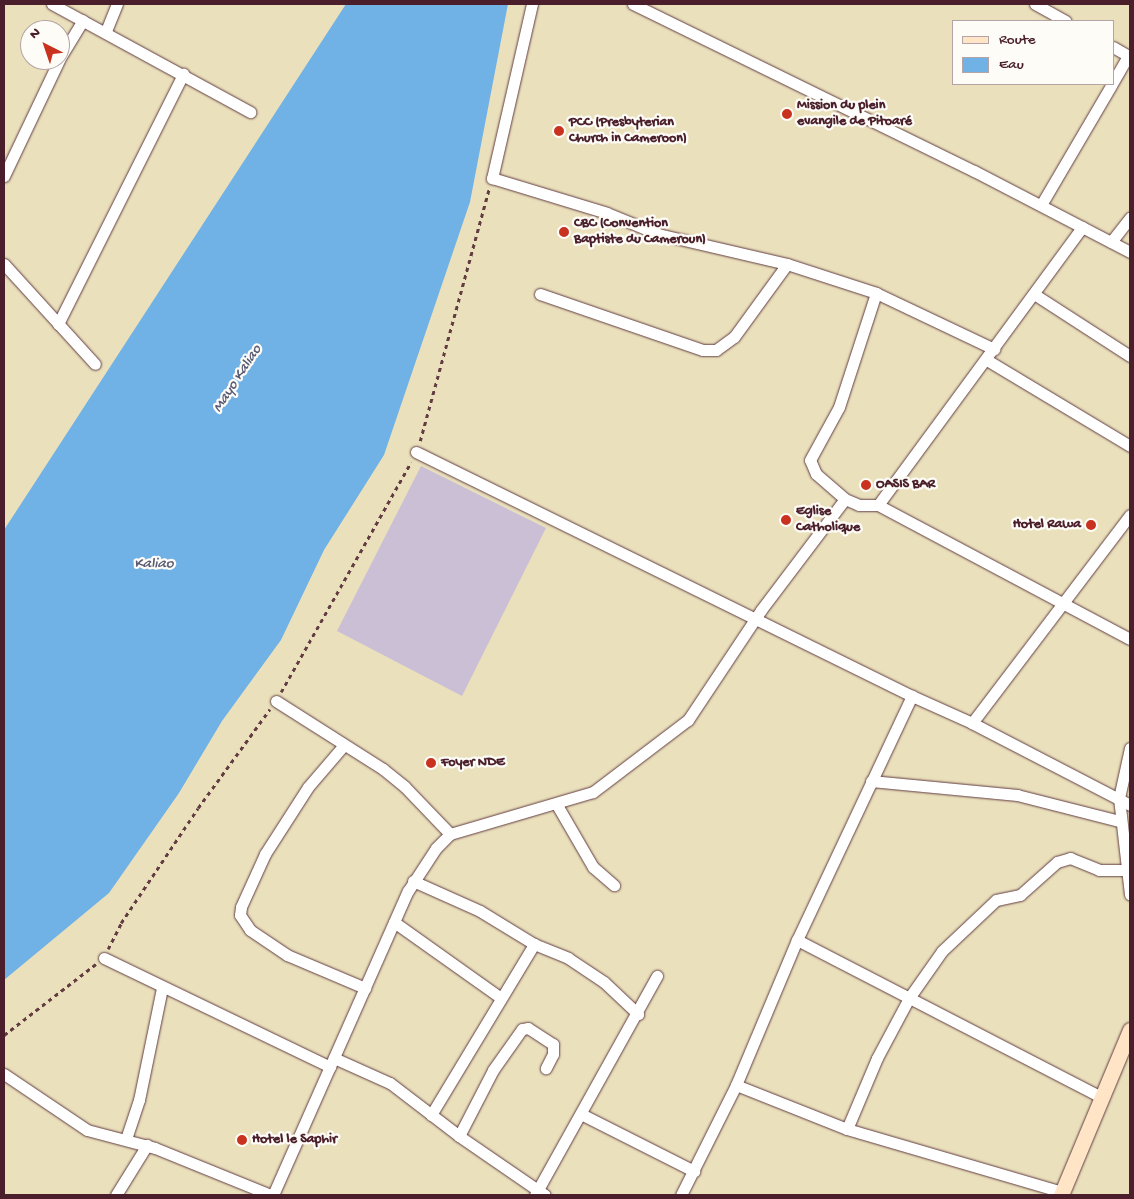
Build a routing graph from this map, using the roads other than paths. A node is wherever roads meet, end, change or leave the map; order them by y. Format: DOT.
graph roads {
  1 [pos="52,4"];
  2 [pos="117,4"];
  3 [pos="532,4"];
  4 [pos="633,4"];
  5 [pos="1035,4"];
  6 [pos="83,20"];
  7 [pos="1064,20"];
  8 [pos="106,31"];
  9 [pos="70,42"];
  10 [pos="1114,48"];
  11 [pos="1129,56"];
  12 [pos="55,70"];
  13 [pos="183,74"];
  14 [pos="1114,80"];
  15 [pos="1111,85"];
  16 [pos="250,112"];
  17 [pos="4,176"];
  18 [pos="1041,205"];
  19 [pos="1130,218"];
  20 [pos="1082,227"];
  21 [pos="1112,242"];
  22 [pos="1130,252"];
  23 [pos="4,264"];
  24 [pos="787,264"];
  25 [pos="876,293"];
  26 [pos="540,294"];
  27 [pos="1034,294"];
  28 [pos="58,324"];
  29 [pos="994,350"];
  30 [pos="1130,356"];
  31 [pos="987,360"];
  32 [pos="94,364"];
  33 [pos="1130,446"];
  34 [pos="416,452"];
  35 [pos="845,499"];
  36 [pos="878,505"];
  37 [pos="1130,515"];
  38 [pos="1063,603"];
  39 [pos="756,618"];
  40 [pos="1130,639"];
  41 [pos="912,696"];
  42 [pos="276,701"];
  43 [pos="972,723"];
  44 [pos="344,746"];
  45 [pos="1130,748"];
  46 [pos="871,782"];
  47 [pos="1118,798"];
  48 [pos="1130,804"];
  49 [pos="557,805"];
  50 [pos="1119,821"];
  51 [pos="450,834"];
  52 [pos="1125,870"];
  53 [pos="413,881"];
  54 [pos="614,885"];
  55 [pos="1130,894"];
  56 [pos="394,922"];
  57 [pos="797,940"];
  58 [pos="534,944"];
  59 [pos="104,958"];
  60 [pos="657,976"];
  61 [pos="162,988"];
  62 [pos="364,988"];
  63 [pos="501,998"];
  64 [pos="909,998"];
  65 [pos="638,1014"];
  66 [pos="1130,1030"];
  67 [pos="332,1062"];
  68 [pos="546,1068"];
  69 [pos="4,1074"];
  70 [pos="736,1085"];
  71 [pos="1102,1098"];
  72 [pos="581,1114"];
  73 [pos="431,1115"];
  74 [pos="847,1129"];
  75 [pos="459,1136"];
  76 [pos="126,1139"];
  77 [pos="147,1145"];
  78 [pos="694,1171"];
  79 [pos="273,1194"];
  80 [pos="539,1194"];
  81 [pos="1062,1194"];
  82 [pos="116,1195"];
  83 [pos="287,1195"];
  84 [pos="680,1195"];
  1 -- 6 [label="street"];
  2 -- 8 [label="street"];
  3 -- 24 [label="street"];
  4 -- 18 [label="street"];
  5 -- 7 [label="street"];
  6 -- 8 [label="street"];
  6 -- 9 [label="street"];
  8 -- 13 [label="street"];
  10 -- 11 [label="street"];
  11 -- 14 [label="street"];
  12 -- 17 [label="street"];
  13 -- 16 [label="street"];
  13 -- 28 [label="street"];
  15 -- 18 [label="street"];
  18 -- 20 [label="street"];
  19 -- 21 [label="street"];
  20 -- 21 [label="street"];
  20 -- 27 [label="street"];
  21 -- 22 [label="street"];
  23 -- 28 [label="street"];
  24 -- 25 [label="street"];
  24 -- 26 [label="street"];
  25 -- 29 [label="street"];
  25 -- 35 [label="street"];
  27 -- 29 [label="street"];
  27 -- 30 [label="street"];
  28 -- 32 [label="street"];
  29 -- 31 [label="street"];
  31 -- 33 [label="street"];
  31 -- 36 [label="street"];
  34 -- 39 [label="street"];
  35 -- 36 [label="street"];
  35 -- 39 [label="street"];
  36 -- 38 [label="street"];
  37 -- 38 [label="street"];
  38 -- 40 [label="street"];
  38 -- 43 [label="street"];
  39 -- 41 [label="street"];
  39 -- 49 [label="street"];
  41 -- 43 [label="street"];
  41 -- 46 [label="street"];
  42 -- 44 [label="street"];
  43 -- 47 [label="street"];
  44 -- 51 [label="street"];
  44 -- 62 [label="street"];
  45 -- 47 [label="street"];
  46 -- 50 [label="street"];
  46 -- 57 [label="street"];
  47 -- 48 [label="street"];
  47 -- 50 [label="street"];
  49 -- 51 [label="street"];
  49 -- 54 [label="street"];
  50 -- 52 [label="street"];
  51 -- 53 [label="street"];
  52 -- 55 [label="street"];
  52 -- 64 [label="street"];
  53 -- 56 [label="street"];
  53 -- 58 [label="street"];
  56 -- 62 [label="street"];
  56 -- 63 [label="street"];
  57 -- 64 [label="street"];
  57 -- 70 [label="street"];
  58 -- 63 [label="street"];
  58 -- 65 [label="street"];
  59 -- 61 [label="street"];
  60 -- 65 [label="street"];
  61 -- 67 [label="street"];
  61 -- 76 [label="street"];
  62 -- 67 [label="street"];
  63 -- 73 [label="street"];
  64 -- 71 [label="street"];
  64 -- 74 [label="street"];
  65 -- 72 [label="street"];
  66 -- 71 [label="street"];
  67 -- 73 [label="street"];
  67 -- 79 [label="street"];
  68 -- 75 [label="street"];
  69 -- 76 [label="street"];
  70 -- 74 [label="street"];
  70 -- 78 [label="street"];
  71 -- 81 [label="street"];
  72 -- 78 [label="street"];
  72 -- 80 [label="street"];
  73 -- 75 [label="street"];
  74 -- 81 [label="street"];
  75 -- 80 [label="street"];
  76 -- 77 [label="street"];
  77 -- 79 [label="street"];
  77 -- 82 [label="street"];
  78 -- 84 [label="street"];
  79 -- 83 [label="street"];
}
